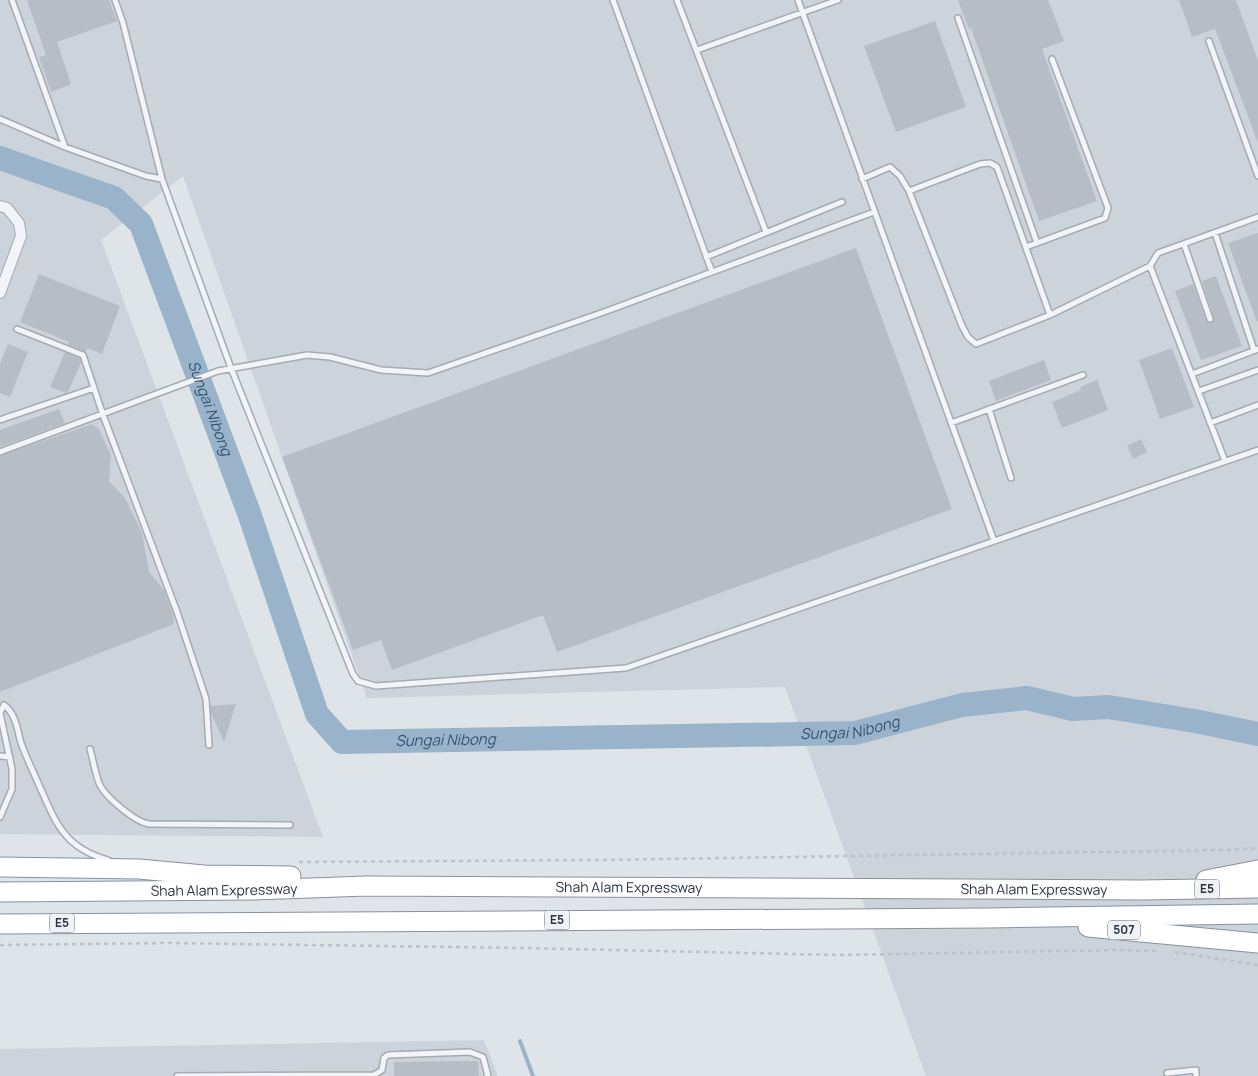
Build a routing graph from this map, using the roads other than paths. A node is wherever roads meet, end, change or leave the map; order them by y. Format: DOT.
graph roads {
  1 [pos="12,0"];
  2 [pos="115,0"];
  3 [pos="613,0"];
  4 [pos="678,0"];
  5 [pos="798,0"];
  6 [pos="838,0"];
  7 [pos="803,13"];
  8 [pos="958,18"];
  9 [pos="1209,40"];
  10 [pos="696,50"];
  11 [pos="1052,59"];
  12 [pos="0,119"];
  13 [pos="65,147"];
  14 [pos="1258,176"];
  15 [pos="162,179"];
  16 [pos="862,179"];
  17 [pos="909,191"];
  18 [pos="842,202"];
  19 [pos="0,206"];
  20 [pos="874,212"];
  21 [pos="1258,217"];
  22 [pos="766,232"];
  23 [pos="1215,233"];
  24 [pos="1037,243"];
  25 [pos="1184,244"];
  26 [pos="1026,247"];
  27 [pos="706,256"];
  28 [pos="1150,266"];
  29 [pos="712,272"];
  30 [pos="0,293"];
  31 [pos="1050,315"];
  32 [pos="1210,319"];
  33 [pos="17,329"];
  34 [pos="1256,350"];
  35 [pos="231,368"];
  36 [pos="1258,370"];
  37 [pos="1192,374"];
  38 [pos="1083,375"];
  39 [pos="94,388"];
  40 [pos="1199,391"];
  41 [pos="1258,406"];
  42 [pos="989,409"];
  43 [pos="103,415"];
  44 [pos="0,420"];
  45 [pos="951,423"];
  46 [pos="1210,423"];
  47 [pos="1258,450"];
  48 [pos="0,452"];
  49 [pos="1225,461"];
  50 [pos="1011,478"];
  51 [pos="994,541"];
  52 [pos="0,713"];
  53 [pos="209,745"];
  54 [pos="90,749"];
  55 [pos="0,756"];
  56 [pos="10,757"];
  57 [pos="0,817"];
  58 [pos="290,825"];
  59 [pos="0,867"];
  60 [pos="139,869"];
  61 [pos="1258,870"];
  62 [pos="367,886"];
  63 [pos="1258,888"];
  64 [pos="1156,889"];
  65 [pos="0,892"];
  66 [pos="1258,914"];
  67 [pos="990,918"];
  68 [pos="0,924"];
  69 [pos="1258,943"];
  70 [pos="1167,1073"];
  71 [pos="177,1076"];
  72 [pos="488,1076"];
  73 [pos="1196,1076"];
  1 -- 13 [label="lane"];
  2 -- 15 [label="lane"];
  3 -- 27 [label="lane"];
  4 -- 10 [label="lane"];
  5 -- 7 [label="lane"];
  6 -- 7 [label="lane"];
  7 -- 10 [label="lane"];
  7 -- 16 [label="lane"];
  8 -- 24 [label="lane"];
  9 -- 14 [label="lane"];
  10 -- 22 [label="lane"];
  11 -- 24 [label="lane"];
  12 -- 13 [label="lane"];
  13 -- 15 [label="lane"];
  15 -- 35 [label="lane"];
  16 -- 17 [label="lane"];
  16 -- 20 [label="lane"];
  17 -- 26 [label="lane"];
  17 -- 31 [label="lane"];
  18 -- 22 [label="lane"];
  19 -- 30 [label="street"];
  20 -- 29 [label="lane"];
  20 -- 45 [label="lane"];
  21 -- 23 [label="lane"];
  22 -- 27 [label="lane"];
  23 -- 25 [label="lane"];
  23 -- 34 [label="lane"];
  24 -- 26 [label="lane"];
  25 -- 28 [label="lane"];
  25 -- 32 [label="lane"];
  26 -- 31 [label="lane"];
  27 -- 29 [label="lane"];
  28 -- 31 [label="lane"];
  28 -- 37 [label="lane"];
  29 -- 35 [label="lane"];
  33 -- 39 [label="lane"];
  34 -- 37 [label="lane"];
  35 -- 43 [label="lane"];
  35 -- 51 [label="lane"];
  36 -- 40 [label="lane"];
  37 -- 40 [label="lane"];
  38 -- 42 [label="lane"];
  39 -- 43 [label="lane"];
  39 -- 44 [label="lane"];
  40 -- 46 [label="lane"];
  41 -- 46 [label="lane"];
  42 -- 45 [label="lane"];
  42 -- 50 [label="lane"];
  43 -- 48 [label="lane"];
  43 -- 53 [label="lane"];
  45 -- 51 [label="lane"];
  46 -- 49 [label="lane"];
  47 -- 49 [label="lane"];
  49 -- 51 [label="lane"];
  52 -- 56 [label="lane"];
  52 -- 60 [label="lane"];
  54 -- 58 [label="lane"];
  55 -- 56 [label="lane"];
  56 -- 57 [label="lane"];
  59 -- 60 [label="highway"];
  60 -- 62 [label="highway"];
  61 -- 64 [label="highway"];
  62 -- 64 [label="highway, Shah Alam Expressway / E5"];
  62 -- 65 [label="highway, Shah Alam Expressway / E5"];
  63 -- 64 [label="highway, Shah Alam Expressway / E5"];
  66 -- 67 [label="highway, Shah Alam Expressway / E5"];
  67 -- 68 [label="highway, Shah Alam Expressway / E5"];
  67 -- 69 [label="highway, 507"];
  70 -- 73 [label="lane"];
  71 -- 72 [label="lane"];
}
